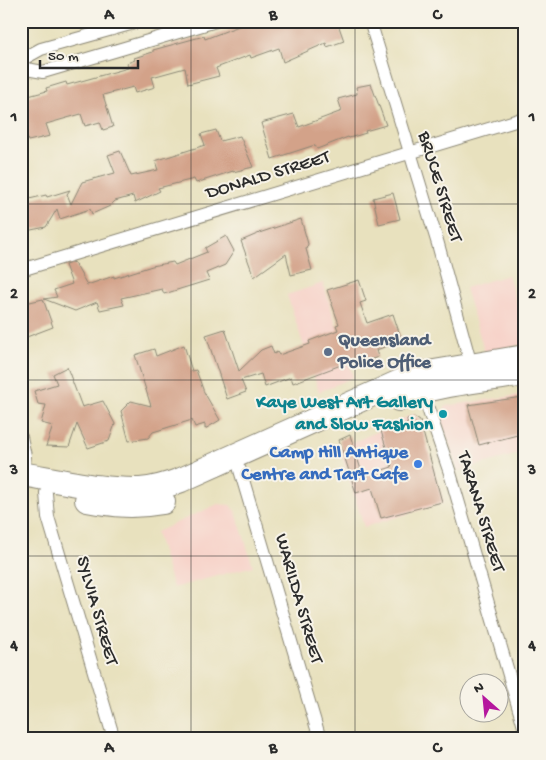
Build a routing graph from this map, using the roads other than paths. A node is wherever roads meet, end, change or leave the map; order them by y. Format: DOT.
graph roads {
  1 [pos="141,21"];
  2 [pos="216,21"];
  3 [pos="370,21"];
  4 [pos="21,60"];
  5 [pos="21,68"];
  6 [pos="525,118"];
  7 [pos="409,152"];
  8 [pos="21,270"];
  9 [pos="525,357"];
  10 [pos="471,365"];
  11 [pos="525,374"];
  12 [pos="422,392"];
  13 [pos="21,438"];
  14 [pos="240,470"];
  15 [pos="22,479"];
  16 [pos="46,493"];
  17 [pos="525,730"];
  18 [pos="114,739"];
  19 [pos="320,739"];
  1 -- 4 [label="street"];
  2 -- 5 [label="street"];
  3 -- 7 [label="street, BRUCE STREET"];
  6 -- 7 [label="street, DONALD STREET"];
  7 -- 8 [label="street, DONALD STREET"];
  7 -- 10 [label="street, BRUCE STREET"];
  9 -- 10 [label="highway"];
  10 -- 15 [label="highway"];
  11 -- 12 [label="highway"];
  12 -- 14 [label="highway"];
  12 -- 17 [label="street, TARANA STREET"];
  13 -- 15 [label="street"];
  14 -- 16 [label="highway"];
  14 -- 19 [label="street, WARILDA STREET"];
  15 -- 16 [label="highway"];
  16 -- 18 [label="street, SYLVIA STREET"];
}
